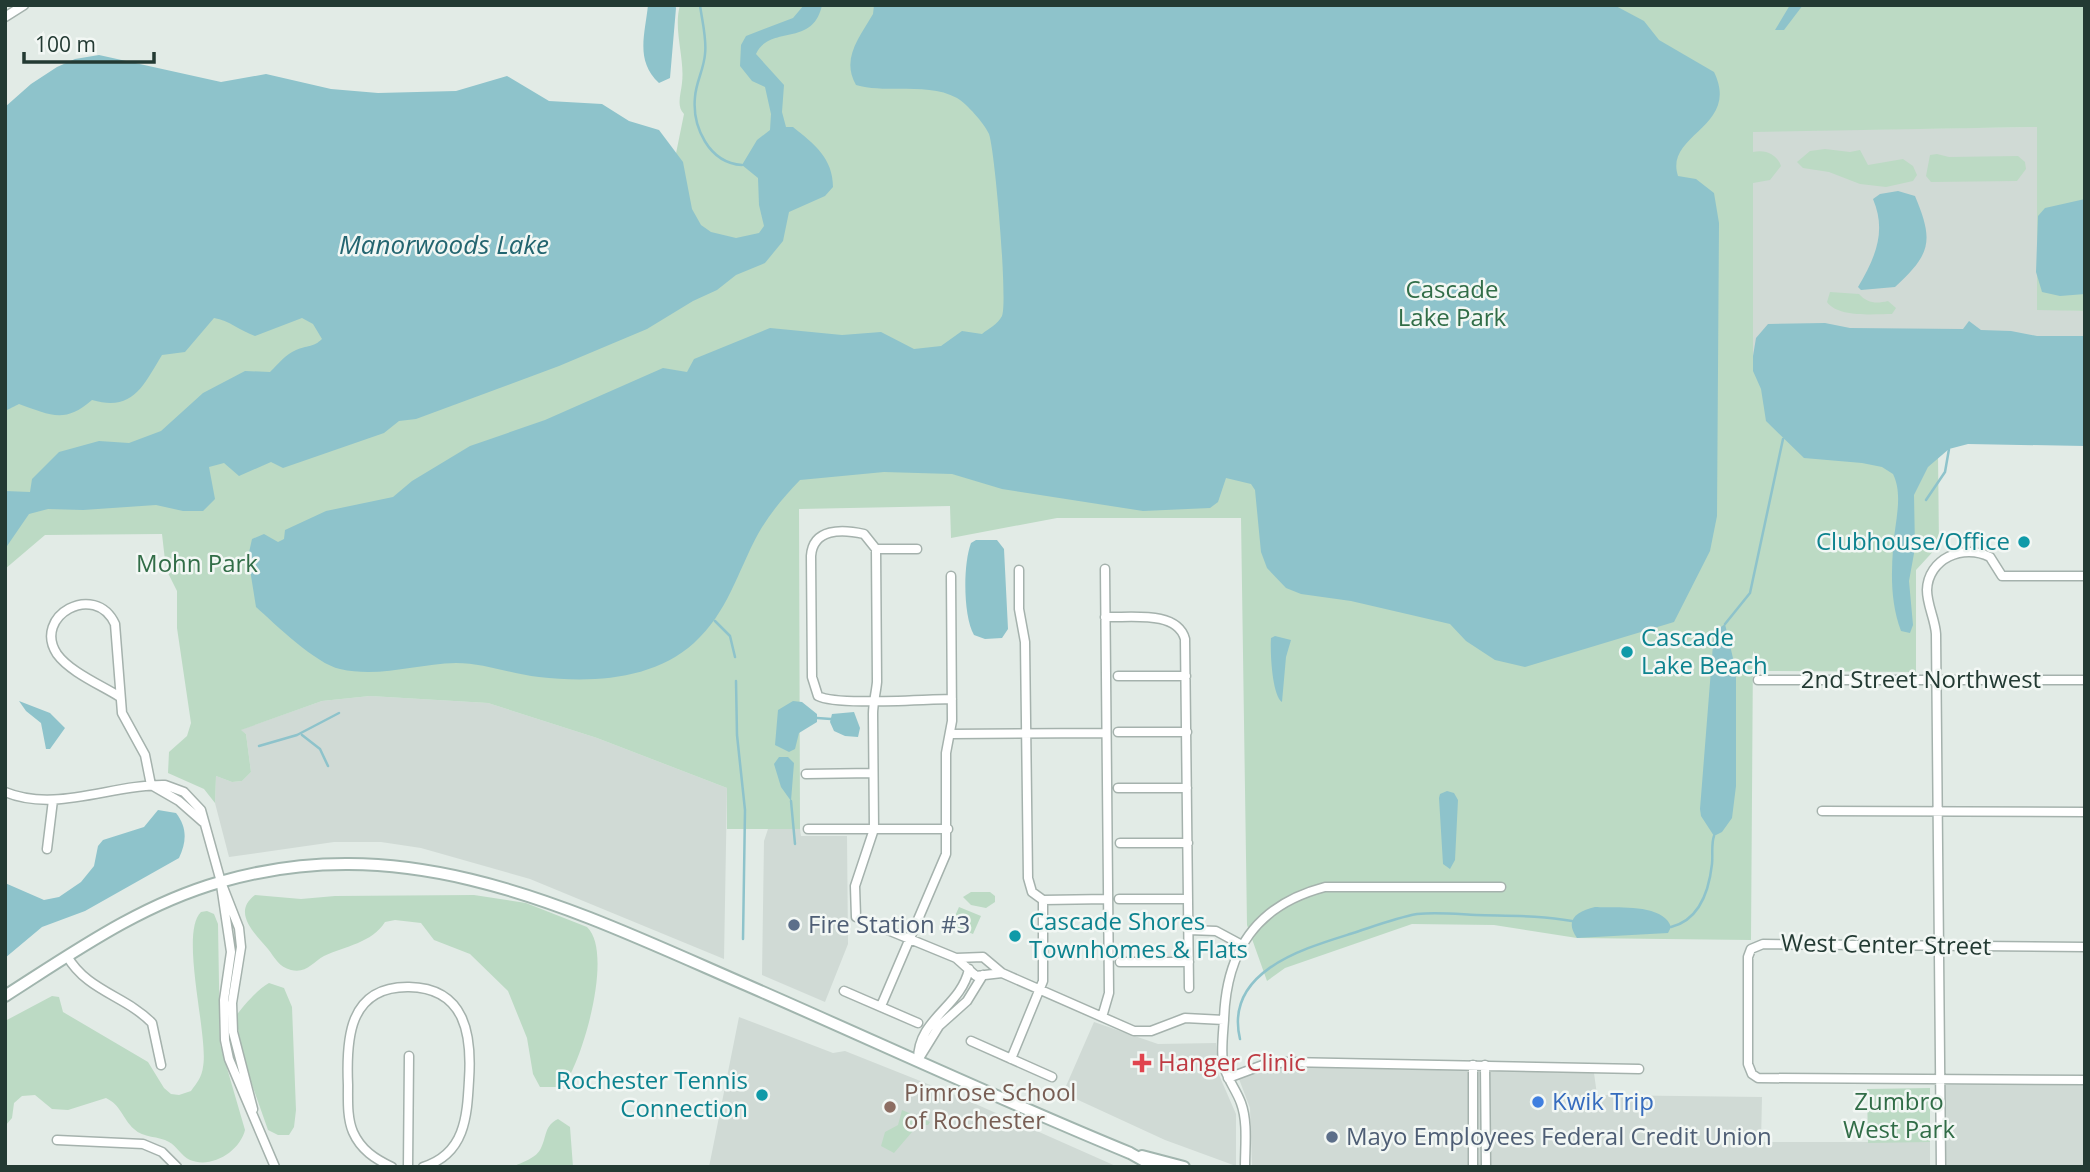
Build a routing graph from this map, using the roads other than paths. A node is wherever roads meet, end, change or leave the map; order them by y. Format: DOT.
graph roads {
  1 [pos="24,5"];
  2 [pos="5,17"];
  3 [pos="876,549"];
  4 [pos="917,549"];
  5 [pos="1105,569"];
  6 [pos="1019,570"];
  7 [pos="951,576"];
  8 [pos="2085,576"];
  9 [pos="1105,617"];
  10 [pos="1118,676"];
  11 [pos="1186,676"];
  12 [pos="1758,680"];
  13 [pos="1937,680"];
  14 [pos="2085,680"];
  15 [pos="120,697"];
  16 [pos="952,699"];
  17 [pos="875,700"];
  18 [pos="1118,732"];
  19 [pos="1187,732"];
  20 [pos="1027,733"];
  21 [pos="1106,733"];
  22 [pos="950,734"];
  23 [pos="806,774"];
  24 [pos="873,774"];
  25 [pos="150,785"];
  26 [pos="1118,788"];
  27 [pos="1187,788"];
  28 [pos="5,792"];
  29 [pos="53,800"];
  30 [pos="1822,811"];
  31 [pos="1937,812"];
  32 [pos="2085,812"];
  33 [pos="808,829"];
  34 [pos="874,829"];
  35 [pos="947,829"];
  36 [pos="1120,843"];
  37 [pos="1188,843"];
  38 [pos="47,849"];
  39 [pos="221,882"];
  40 [pos="1501,887"];
  41 [pos="1108,899"];
  42 [pos="1119,899"];
  43 [pos="1188,899"];
  44 [pos="1043,900"];
  45 [pos="1189,930"];
  46 [pos="910,938"];
  47 [pos="1242,945"];
  48 [pos="1938,946"];
  49 [pos="2085,947"];
  50 [pos="67,956"];
  51 [pos="976,957"];
  52 [pos="956,958"];
  53 [pos="987,961"];
  54 [pos="1120,962"];
  55 [pos="1189,962"];
  56 [pos="969,968"];
  57 [pos="1002,973"];
  58 [pos="984,974"];
  59 [pos="1189,988"];
  60 [pos="1041,990"];
  61 [pos="844,991"];
  62 [pos="5,996"];
  63 [pos="881,1006"];
  64 [pos="946,1006"];
  65 [pos="953,1014"];
  66 [pos="1102,1017"];
  67 [pos="1224,1020"];
  68 [pos="918,1023"];
  69 [pos="971,1041"];
  70 [pos="409,1056"];
  71 [pos="1011,1059"];
  72 [pos="918,1060"];
  73 [pos="161,1065"];
  74 [pos="1473,1065"];
  75 [pos="1485,1065"];
  76 [pos="1639,1069"];
  77 [pos="1052,1077"];
  78 [pos="1228,1077"];
  79 [pos="1940,1080"];
  80 [pos="2085,1080"];
  81 [pos="57,1140"];
  82 [pos="1130,1153"];
  83 [pos="177,1167"];
  84 [pos="275,1167"];
  85 [pos="392,1167"];
  86 [pos="408,1167"];
  87 [pos="423,1167"];
  88 [pos="1154,1167"];
  89 [pos="1184,1167"];
  90 [pos="1245,1167"];
  91 [pos="1473,1167"];
  92 [pos="1486,1167"];
  93 [pos="1941,1167"];
  1 -- 2 [label="street"];
  3 -- 4 [label="street"];
  3 -- 17 [label="street"];
  3 -- 17 [label="street"];
  5 -- 9 [label="street"];
  6 -- 20 [label="street"];
  7 -- 16 [label="street"];
  8 -- 13 [label="street"];
  9 -- 11 [label="street"];
  9 -- 21 [label="street"];
  10 -- 11 [label="street"];
  11 -- 19 [label="street"];
  12 -- 13 [label="street, 2nd Street Northwest"];
  13 -- 14 [label="street, 2nd Street Northwest"];
  13 -- 31 [label="street"];
  15 -- 15 [label="street"];
  15 -- 25 [label="street"];
  16 -- 17 [label="street"];
  16 -- 22 [label="street"];
  17 -- 24 [label="street"];
  18 -- 19 [label="street"];
  19 -- 27 [label="street"];
  20 -- 21 [label="street"];
  20 -- 22 [label="street"];
  20 -- 44 [label="street"];
  21 -- 41 [label="street"];
  22 -- 35 [label="street"];
  23 -- 24 [label="street"];
  24 -- 34 [label="street"];
  25 -- 29 [label="street"];
  25 -- 39 [label="street"];
  26 -- 27 [label="street"];
  27 -- 37 [label="street"];
  28 -- 29 [label="street"];
  29 -- 38 [label="street"];
  30 -- 31 [label="street"];
  31 -- 32 [label="street"];
  31 -- 48 [label="street"];
  33 -- 34 [label="street"];
  34 -- 35 [label="street"];
  34 -- 46 [label="street"];
  35 -- 46 [label="street"];
  36 -- 37 [label="street"];
  37 -- 43 [label="street"];
  39 -- 50 [label="main road"];
  39 -- 72 [label="main road"];
  39 -- 84 [label="street"];
  40 -- 47 [label="street"];
  41 -- 44 [label="street"];
  41 -- 66 [label="street"];
  42 -- 43 [label="street"];
  43 -- 45 [label="street"];
  44 -- 60 [label="street"];
  45 -- 47 [label="street"];
  45 -- 55 [label="street"];
  46 -- 52 [label="street"];
  46 -- 63 [label="street"];
  47 -- 67 [label="street"];
  48 -- 49 [label="street, West Center Street"];
  48 -- 79 [label="street"];
  48 -- 79 [label="street, West Center Street"];
  50 -- 62 [label="main road"];
  50 -- 73 [label="street"];
  51 -- 52 [label="street"];
  51 -- 53 [label="street"];
  51 -- 56 [label="street"];
  52 -- 56 [label="street"];
  53 -- 57 [label="street"];
  53 -- 58 [label="street"];
  54 -- 55 [label="street"];
  55 -- 59 [label="street"];
  56 -- 58 [label="street"];
  56 -- 64 [label="street"];
  57 -- 58 [label="street"];
  57 -- 60 [label="street"];
  58 -- 65 [label="street"];
  60 -- 66 [label="street"];
  60 -- 71 [label="street"];
  61 -- 63 [label="street"];
  63 -- 68 [label="street"];
  64 -- 65 [label="street"];
  64 -- 72 [label="street"];
  65 -- 72 [label="street"];
  66 -- 67 [label="street"];
  67 -- 78 [label="street"];
  69 -- 71 [label="street"];
  70 -- 86 [label="street"];
  71 -- 77 [label="street"];
  72 -- 82 [label="main road"];
  74 -- 75 [label="street"];
  74 -- 78 [label="street"];
  74 -- 91 [label="street"];
  75 -- 76 [label="street"];
  75 -- 92 [label="street"];
  78 -- 90 [label="street"];
  79 -- 80 [label="street"];
  79 -- 93 [label="street"];
  81 -- 83 [label="street"];
  82 -- 88 [label="main road"];
  82 -- 89 [label="main road"];
  85 -- 87 [label="street"];
}
